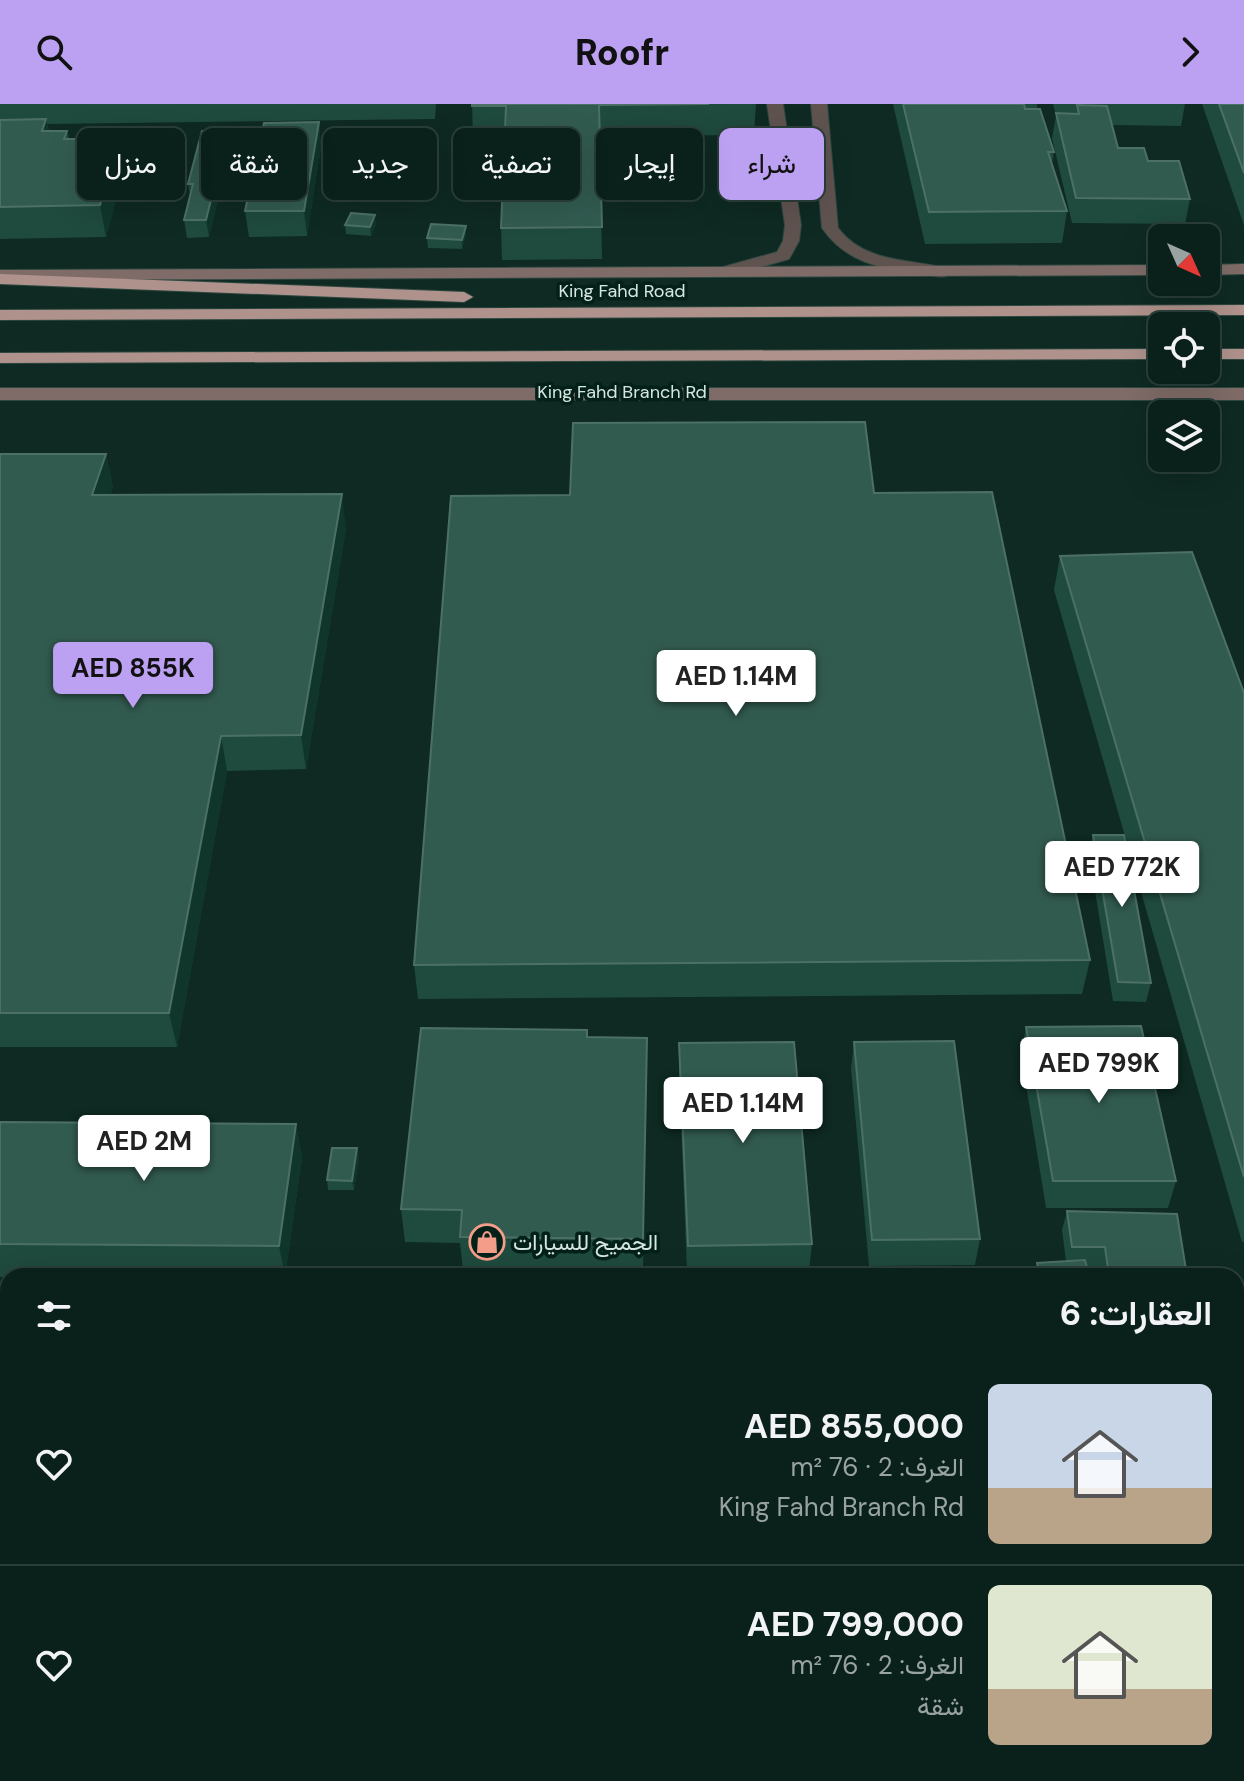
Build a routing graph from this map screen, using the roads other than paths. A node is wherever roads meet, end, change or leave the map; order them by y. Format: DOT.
graph roads {
  1 [pos="775,104"];
  2 [pos="819,104"];
  3 [pos="1244,269"];
  4 [pos="1148,270"];
  5 [pos="1220,270"];
  6 [pos="729,271"];
  7 [pos="941,272"];
  8 [pos="0,277"];
  9 [pos="814,310"];
  10 [pos="1244,310"];
  11 [pos="0,315"];
  12 [pos="1148,354"];
  13 [pos="1220,354"];
  14 [pos="1244,354"];
  15 [pos="0,358"];
  16 [pos="0,394"];
  17 [pos="1244,394"];
  1 -- 6 [label="street"];
  2 -- 7 [label="street"];
  3 -- 5 [label="main road"];
  4 -- 7 [label="main road"];
  6 -- 7 [label="main road"];
  6 -- 8 [label="main road"];
  8 -- 9 [label="highway"];
  9 -- 10 [label="highway, King Fahd Road"];
  9 -- 11 [label="highway, King Fahd Road"];
  12 -- 15 [label="highway"];
  13 -- 14 [label="highway"];
  16 -- 17 [label="main road, King Fahd Branch Rd"];
}
